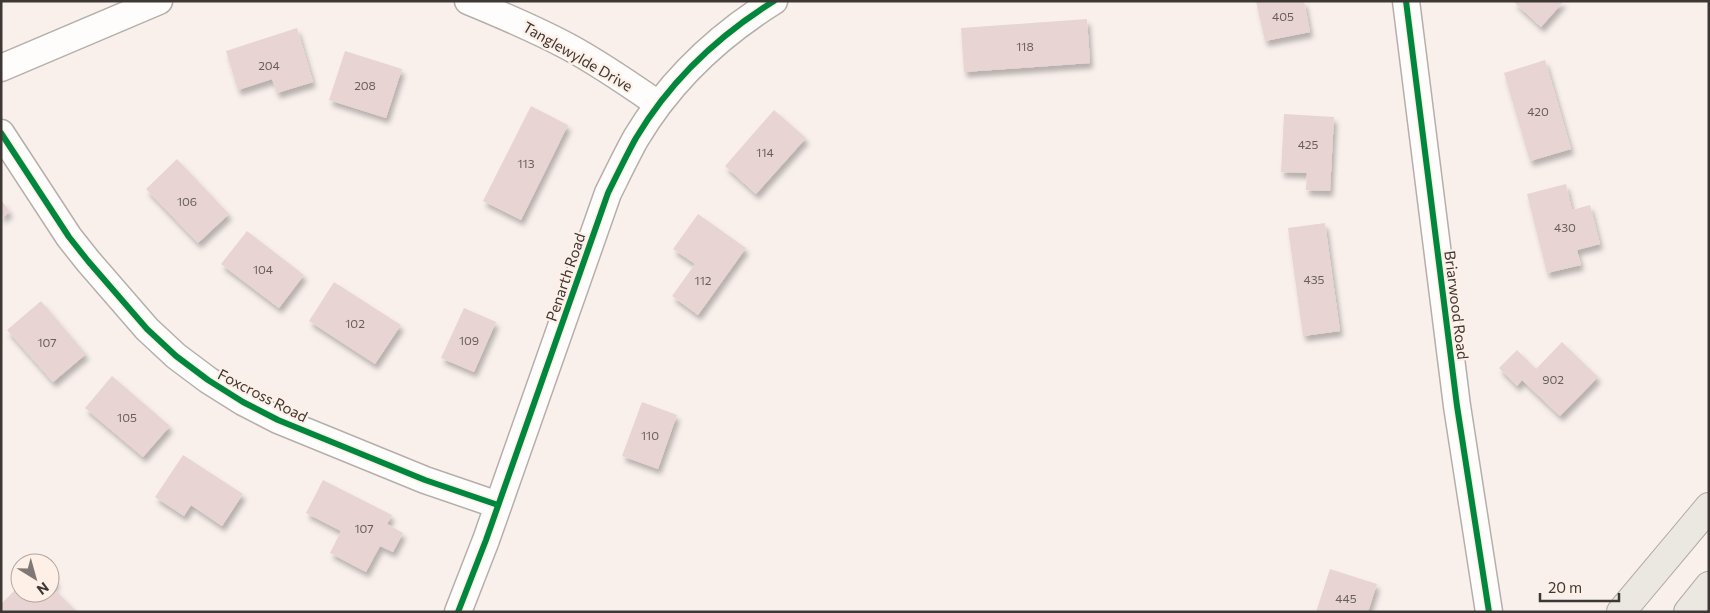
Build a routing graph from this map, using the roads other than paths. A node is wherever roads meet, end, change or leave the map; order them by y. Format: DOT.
graph roads {
  1 [pos="159,1"];
  2 [pos="468,1"];
  3 [pos="774,1"];
  4 [pos="1406,1"];
  5 [pos="1,68"];
  6 [pos="658,104"];
  7 [pos="1,132"];
  8 [pos="498,505"];
  9 [pos="1709,507"];
  10 [pos="1709,586"];
  11 [pos="458,612"];
  12 [pos="1489,612"];
  13 [pos="1621,612"];
  14 [pos="1688,612"];
  1 -- 5 [label="street"];
  2 -- 6 [label="street, Tanglewylde Drive"];
  3 -- 6 [label="street, Penarth Road"];
  4 -- 12 [label="street, Briarwood Road"];
  6 -- 8 [label="street, Penarth Road"];
  7 -- 8 [label="street, Foxcross Road"];
  8 -- 11 [label="street, Penarth Road"];
  9 -- 13 [label="main road"];
  10 -- 14 [label="main road"];
}
